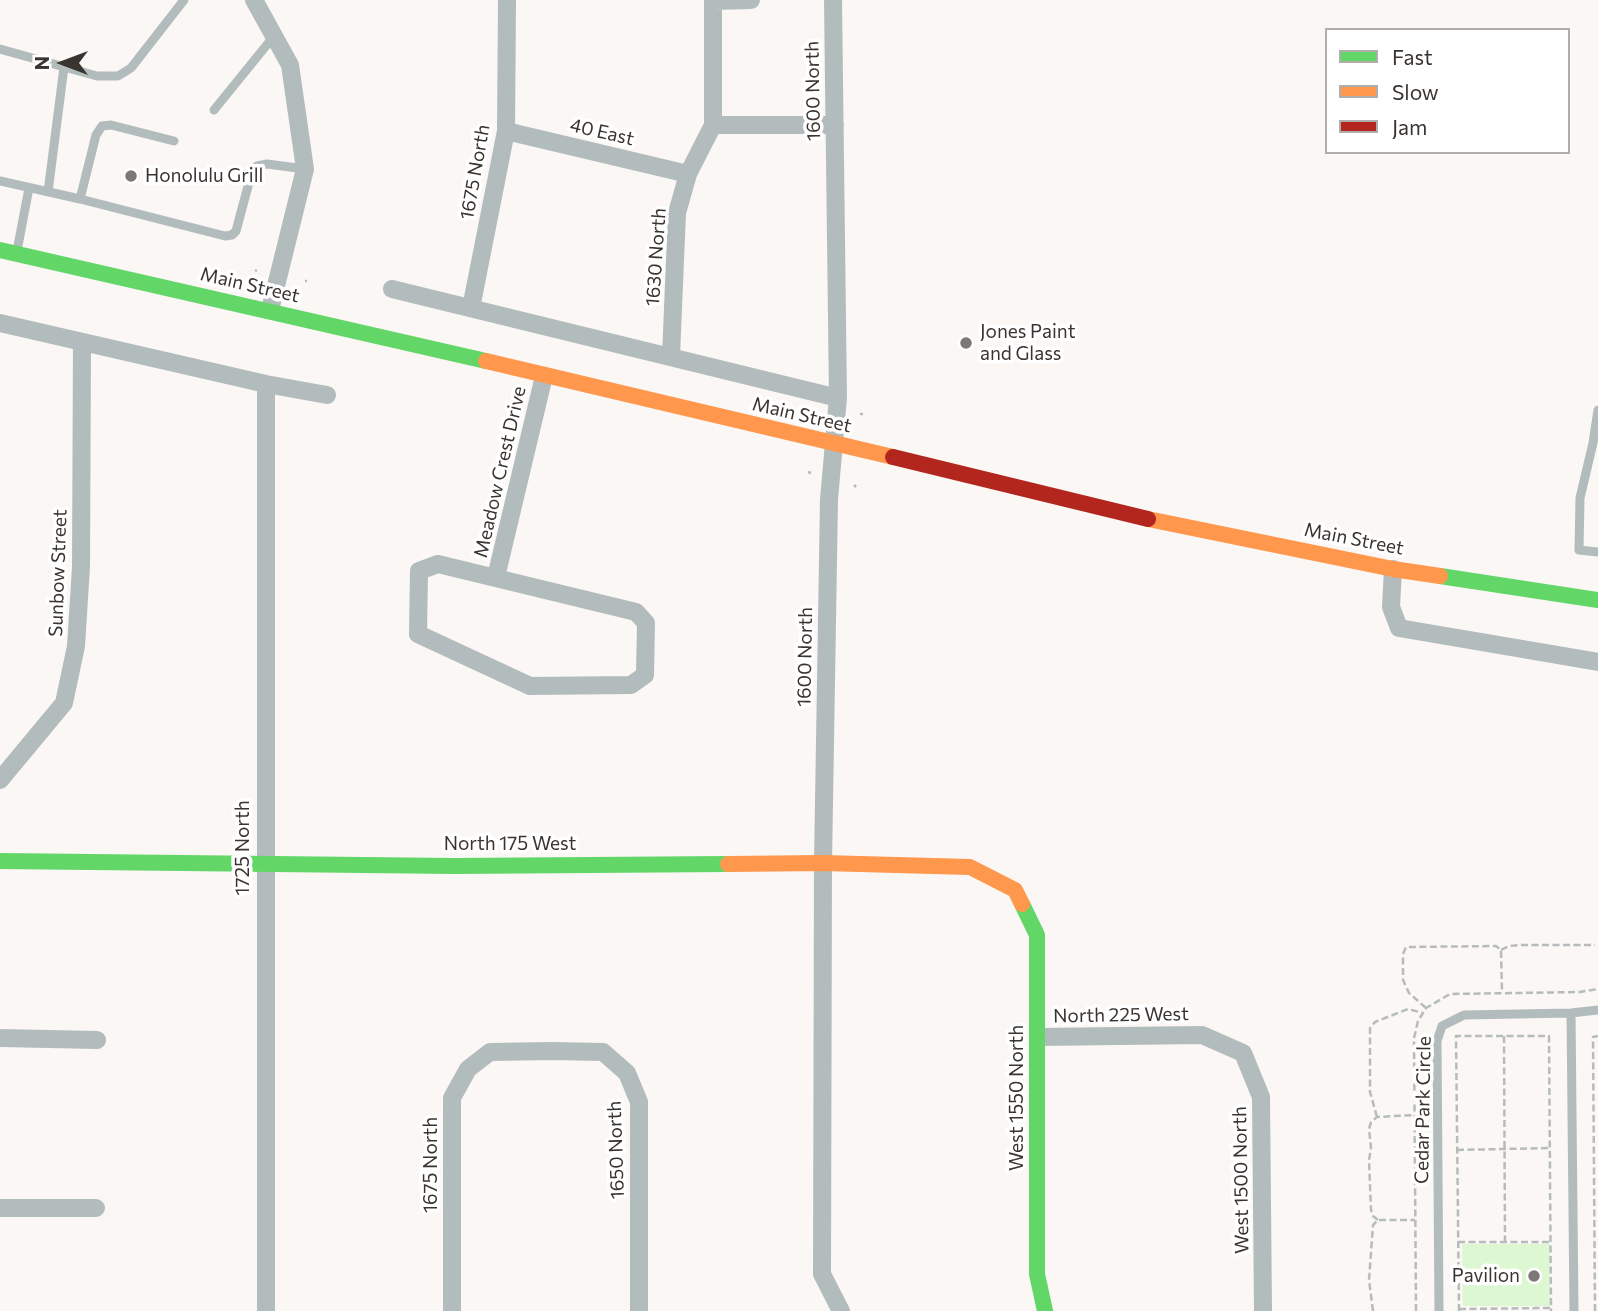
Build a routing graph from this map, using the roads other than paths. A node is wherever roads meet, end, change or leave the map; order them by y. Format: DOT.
graph roads {
  1 [pos="184,0"];
  2 [pos="254,0"];
  3 [pos="506,0"];
  4 [pos="751,0"];
  5 [pos="833,0"];
  6 [pos="713,1"];
  7 [pos="274,36"];
  8 [pos="0,49"];
  9 [pos="64,67"];
  10 [pos="214,110"];
  11 [pos="713,125"];
  12 [pos="835,125"];
  13 [pos="506,131"];
  14 [pos="174,141"];
  15 [pos="304,169"];
  16 [pos="688,174"];
  17 [pos="0,181"];
  18 [pos="29,188"];
  19 [pos="48,192"];
  20 [pos="80,199"];
  21 [pos="8,252"];
  22 [pos="393,289"];
  23 [pos="471,308"];
  24 [pos="270,310"];
  25 [pos="0,323"];
  26 [pos="82,342"];
  27 [pos="671,356"];
  28 [pos="544,376"];
  29 [pos="266,384"];
  30 [pos="327,395"];
  31 [pos="838,398"];
  32 [pos="1598,410"];
  33 [pos="832,444"];
  34 [pos="1598,552"];
  35 [pos="1392,569"];
  36 [pos="496,577"];
  37 [pos="1598,600"];
  38 [pos="1598,662"];
  39 [pos="0,780"];
  40 [pos="0,861"];
  41 [pos="823,863"];
  42 [pos="264,864"];
  43 [pos="1015,890"];
  44 [pos="1598,1010"];
  45 [pos="1571,1013"];
  46 [pos="1038,1037"];
  47 [pos="0,1038"];
  48 [pos="97,1040"];
  49 [pos="551,1051"];
  50 [pos="1242,1053"];
  51 [pos="0,1208"];
  52 [pos="96,1208"];
  53 [pos="265,1311"];
  54 [pos="452,1311"];
  55 [pos="639,1311"];
  56 [pos="841,1311"];
  57 [pos="1045,1311"];
  58 [pos="1263,1311"];
  59 [pos="1439,1311"];
  60 [pos="1574,1311"];
  1 -- 9 [label="lane"];
  2 -- 7 [label="street"];
  3 -- 13 [label="street, 1675 North"];
  4 -- 6 [label="street"];
  5 -- 12 [label="street, 1600 North"];
  6 -- 11 [label="street, 1630 North"];
  7 -- 10 [label="lane"];
  7 -- 15 [label="street"];
  8 -- 9 [label="lane"];
  9 -- 19 [label="lane"];
  11 -- 12 [label="street"];
  11 -- 16 [label="street, 1630 North"];
  12 -- 31 [label="street, 1600 North"];
  13 -- 16 [label="street, 40 East"];
  13 -- 23 [label="street, 1675 North"];
  14 -- 20 [label="lane"];
  15 -- 20 [label="lane"];
  15 -- 24 [label="street"];
  16 -- 27 [label="street, 1630 North"];
  17 -- 18 [label="lane"];
  18 -- 19 [label="lane"];
  18 -- 21 [label="lane"];
  19 -- 20 [label="lane"];
  21 -- 24 [label="main road, Main Street"];
  22 -- 23 [label="street"];
  23 -- 27 [label="street"];
  24 -- 28 [label="main road, Main Street"];
  25 -- 26 [label="street"];
  26 -- 29 [label="street"];
  26 -- 39 [label="street, Sunbow Street"];
  27 -- 31 [label="street"];
  28 -- 33 [label="main road, Main Street"];
  28 -- 36 [label="street, Meadow Crest Drive"];
  29 -- 30 [label="street"];
  29 -- 42 [label="street, 1725 North"];
  31 -- 33 [label="street, 1600 North"];
  32 -- 34 [label="lane"];
  33 -- 35 [label="main road, Main Street"];
  33 -- 41 [label="street, 1600 North"];
  35 -- 37 [label="main road, Main Street"];
  35 -- 38 [label="street"];
  36 -- 36 [label="street"];
  40 -- 42 [label="main road, North 175 West"];
  41 -- 42 [label="main road, North 175 West"];
  41 -- 43 [label="main road, North 175 West"];
  41 -- 56 [label="street, 1600 North"];
  42 -- 53 [label="street, 1725 North"];
  43 -- 46 [label="main road, West 1550 North"];
  44 -- 45 [label="lane, Cedar Park Circle"];
  45 -- 59 [label="lane, Cedar Park Circle"];
  45 -- 60 [label="lane"];
  46 -- 50 [label="street, North 225 West"];
  46 -- 57 [label="main road, West 1550 North"];
  47 -- 48 [label="street"];
  49 -- 54 [label="street, 1675 North"];
  49 -- 55 [label="street, 1650 North"];
  50 -- 58 [label="street, West 1500 North"];
  51 -- 52 [label="street"];
}
